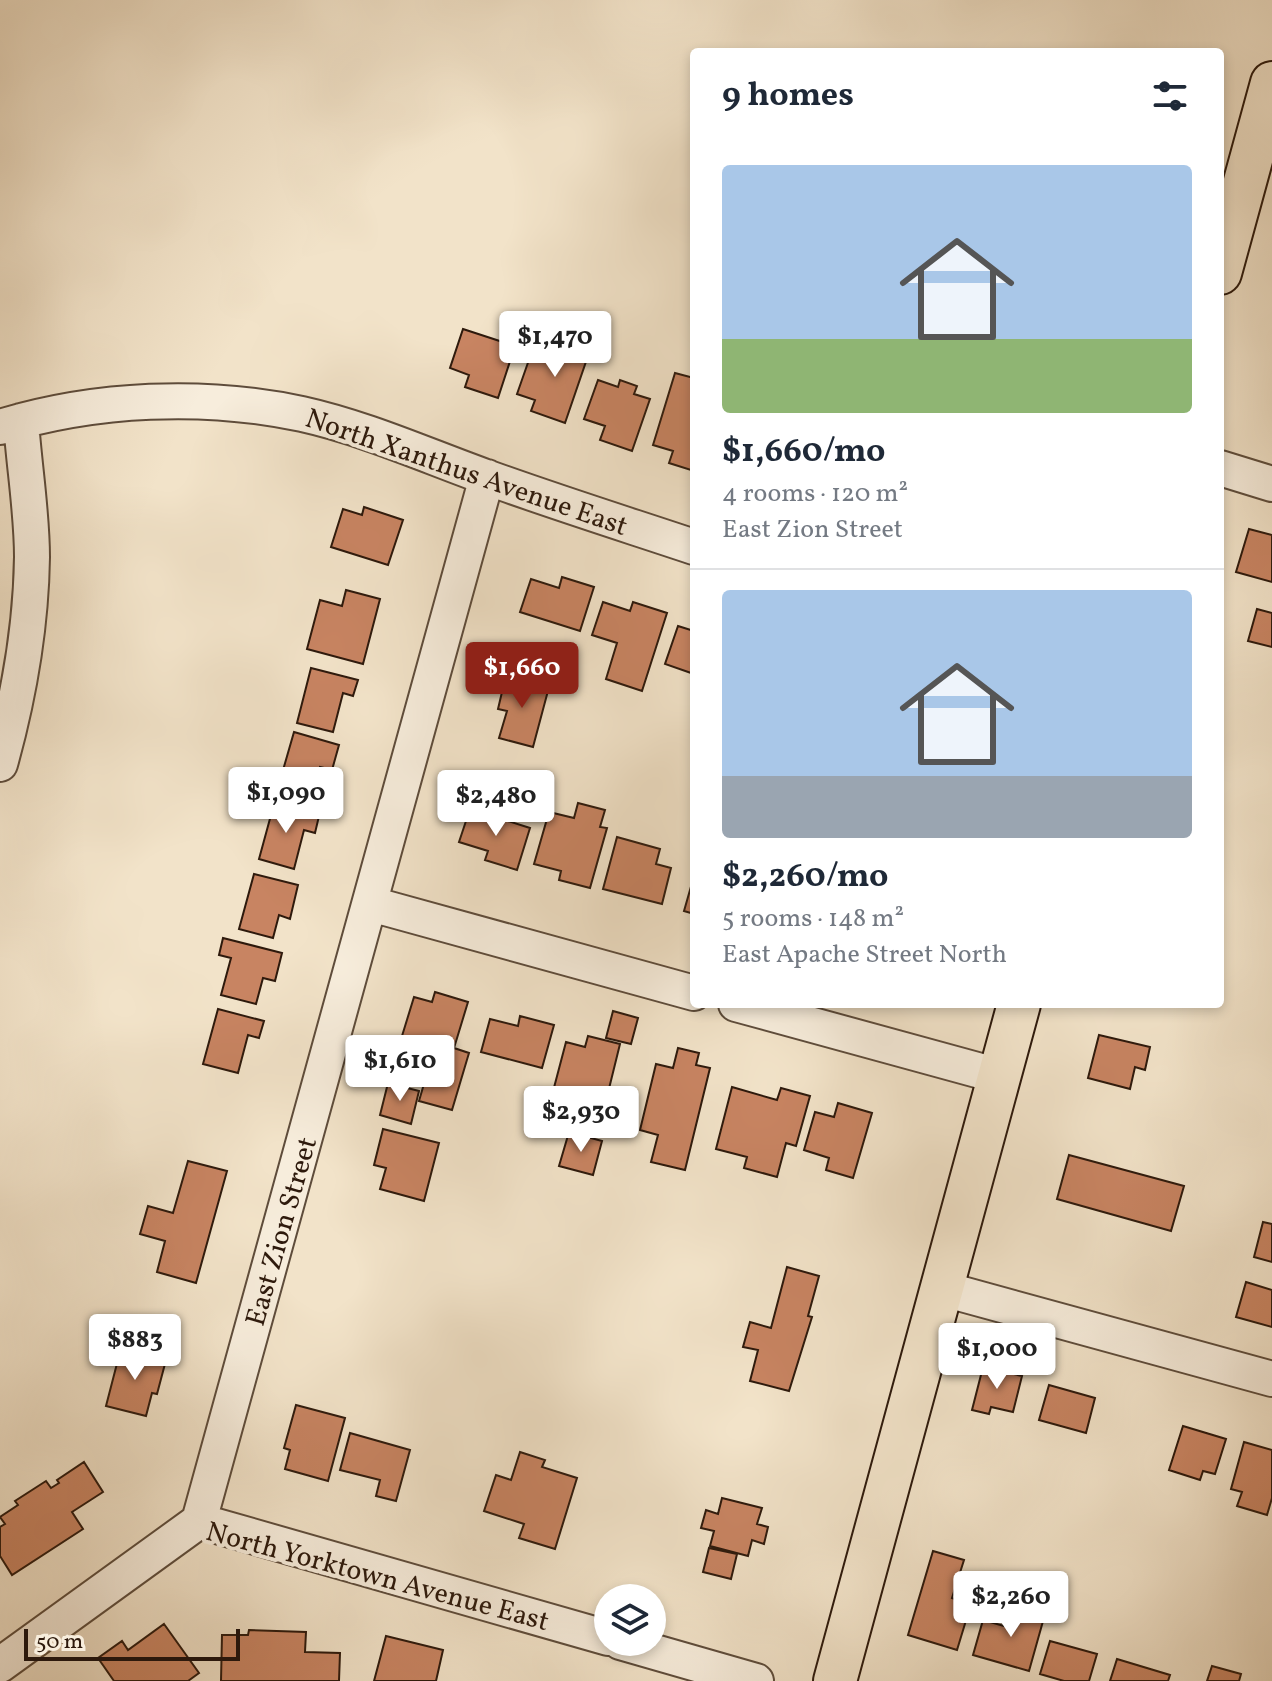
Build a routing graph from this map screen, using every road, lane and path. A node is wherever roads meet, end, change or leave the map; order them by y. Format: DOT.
graph roads {
  1 [pos="1272,83"];
  2 [pos="1224,258"];
  3 [pos="10,424"];
  4 [pos="1224,469"];
  5 [pos="487,477"];
  6 [pos="1272,484"];
  7 [pos="690,546"];
  8 [pos="0,764"];
  9 [pos="371,904"];
  10 [pos="690,992"];
  11 [pos="751,1008"];
  12 [pos="1018,1008"];
  13 [pos="999,1076"];
  14 [pos="940,1288"];
  15 [pos="1272,1379"];
  16 [pos="199,1521"];
  17 [pos="594,1634"];
  18 [pos="666,1655"];
  19 [pos="0,1665"];
  20 [pos="756,1681"];
  21 [pos="835,1681"];
  1 -- 2 [label="main road"];
  3 -- 5 [label="street, North Xanthus Avenue East"];
  3 -- 8 [label="street"];
  4 -- 6 [label="street"];
  5 -- 7 [label="street, North Xanthus Avenue East"];
  5 -- 9 [label="street, East Zion Street"];
  9 -- 10 [label="street"];
  9 -- 16 [label="street, East Zion Street"];
  11 -- 13 [label="street"];
  12 -- 13 [label="main road"];
  13 -- 14 [label="main road"];
  14 -- 15 [label="street"];
  14 -- 21 [label="main road"];
  16 -- 17 [label="street, North Yorktown Avenue East"];
  16 -- 19 [label="street, North Yorktown Avenue East"];
  18 -- 20 [label="street"];
}
